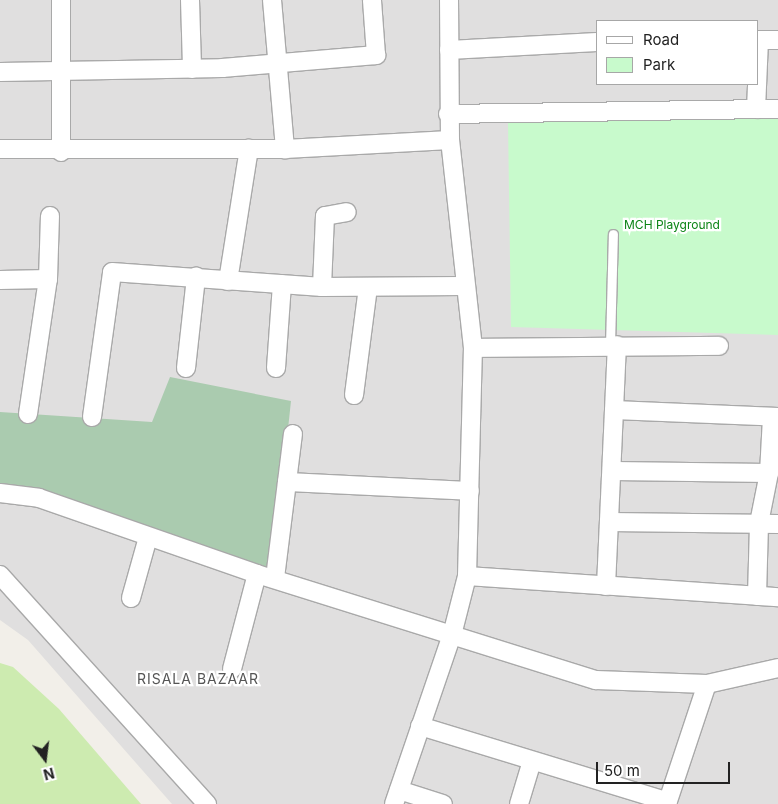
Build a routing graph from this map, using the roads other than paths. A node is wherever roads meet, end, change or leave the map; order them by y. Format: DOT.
graph roads {
  1 [pos="61,0"];
  2 [pos="190,0"];
  3 [pos="272,0"];
  4 [pos="372,0"];
  5 [pos="449,0"];
  6 [pos="758,40"];
  7 [pos="778,40"];
  8 [pos="596,42"];
  9 [pos="449,50"];
  10 [pos="277,61"];
  11 [pos="192,68"];
  12 [pos="0,72"];
  13 [pos="61,72"];
  14 [pos="757,85"];
  15 [pos="756,109"];
  16 [pos="778,109"];
  17 [pos="448,114"];
  18 [pos="450,140"];
  19 [pos="0,149"];
  20 [pos="249,149"];
  21 [pos="285,149"];
  22 [pos="61,152"];
  23 [pos="347,212"];
  24 [pos="50,216"];
  25 [pos="613,234"];
  26 [pos="196,277"];
  27 [pos="48,279"];
  28 [pos="0,280"];
  29 [pos="228,281"];
  30 [pos="282,284"];
  31 [pos="322,286"];
  32 [pos="462,286"];
  33 [pos="368,287"];
  34 [pos="614,345"];
  35 [pos="719,346"];
  36 [pos="473,348"];
  37 [pos="186,368"];
  38 [pos="276,368"];
  39 [pos="354,395"];
  40 [pos="614,410"];
  41 [pos="28,414"];
  42 [pos="92,417"];
  43 [pos="775,417"];
  44 [pos="293,434"];
  45 [pos="613,471"];
  46 [pos="769,473"];
  47 [pos="287,482"];
  48 [pos="470,491"];
  49 [pos="0,493"];
  50 [pos="609,522"];
  51 [pos="759,523"];
  52 [pos="778,524"];
  53 [pos="148,537"];
  54 [pos="257,574"];
  55 [pos="0,575"];
  56 [pos="467,576"];
  57 [pos="275,578"];
  58 [pos="606,586"];
  59 [pos="757,596"];
  60 [pos="778,597"];
  61 [pos="131,598"];
  62 [pos="452,635"];
  63 [pos="777,668"];
  64 [pos="232,669"];
  65 [pos="707,684"];
  66 [pos="420,726"];
  67 [pos="532,761"];
  68 [pos="396,797"];
  69 [pos="668,803"];
  70 [pos="207,804"];
  71 [pos="443,804"];
  72 [pos="519,804"];
  1 -- 13 [label="street"];
  2 -- 11 [label="street"];
  3 -- 10 [label="street"];
  4 -- 10 [label="street"];
  5 -- 9 [label="street"];
  6 -- 7 [label="street"];
  8 -- 9 [label="street"];
  9 -- 17 [label="street"];
  10 -- 11 [label="street"];
  10 -- 21 [label="street"];
  11 -- 13 [label="street"];
  12 -- 13 [label="street"];
  13 -- 22 [label="street"];
  14 -- 15 [label="street"];
  15 -- 16 [label="street"];
  15 -- 17 [label="street"];
  17 -- 18 [label="street"];
  18 -- 21 [label="street"];
  18 -- 32 [label="street"];
  19 -- 22 [label="street"];
  20 -- 21 [label="street"];
  20 -- 22 [label="street"];
  20 -- 29 [label="street"];
  23 -- 31 [label="street"];
  24 -- 27 [label="street"];
  25 -- 34 [label="lane"];
  26 -- 29 [label="street"];
  26 -- 37 [label="street"];
  26 -- 42 [label="street"];
  27 -- 28 [label="street"];
  27 -- 41 [label="street"];
  29 -- 30 [label="street"];
  30 -- 31 [label="street"];
  30 -- 38 [label="street"];
  31 -- 33 [label="street"];
  32 -- 33 [label="street"];
  32 -- 36 [label="street"];
  33 -- 39 [label="street"];
  34 -- 35 [label="street"];
  34 -- 36 [label="street"];
  34 -- 40 [label="street"];
  36 -- 48 [label="street"];
  40 -- 43 [label="street"];
  40 -- 45 [label="street"];
  43 -- 46 [label="street"];
  44 -- 47 [label="street"];
  45 -- 46 [label="street"];
  45 -- 50 [label="street"];
  46 -- 51 [label="street"];
  47 -- 48 [label="street"];
  47 -- 57 [label="street"];
  48 -- 56 [label="street"];
  49 -- 53 [label="street"];
  50 -- 51 [label="street"];
  50 -- 58 [label="street"];
  51 -- 52 [label="street"];
  51 -- 59 [label="street"];
  53 -- 54 [label="street"];
  53 -- 61 [label="street"];
  54 -- 57 [label="street"];
  54 -- 64 [label="street"];
  55 -- 70 [label="street"];
  56 -- 58 [label="street"];
  56 -- 62 [label="street"];
  57 -- 62 [label="street"];
  58 -- 59 [label="street"];
  59 -- 60 [label="street"];
  62 -- 65 [label="street"];
  62 -- 66 [label="street"];
  63 -- 65 [label="street"];
  65 -- 69 [label="street"];
  66 -- 67 [label="street"];
  66 -- 68 [label="street"];
  67 -- 69 [label="street"];
  67 -- 72 [label="street"];
  68 -- 71 [label="street"];
}
